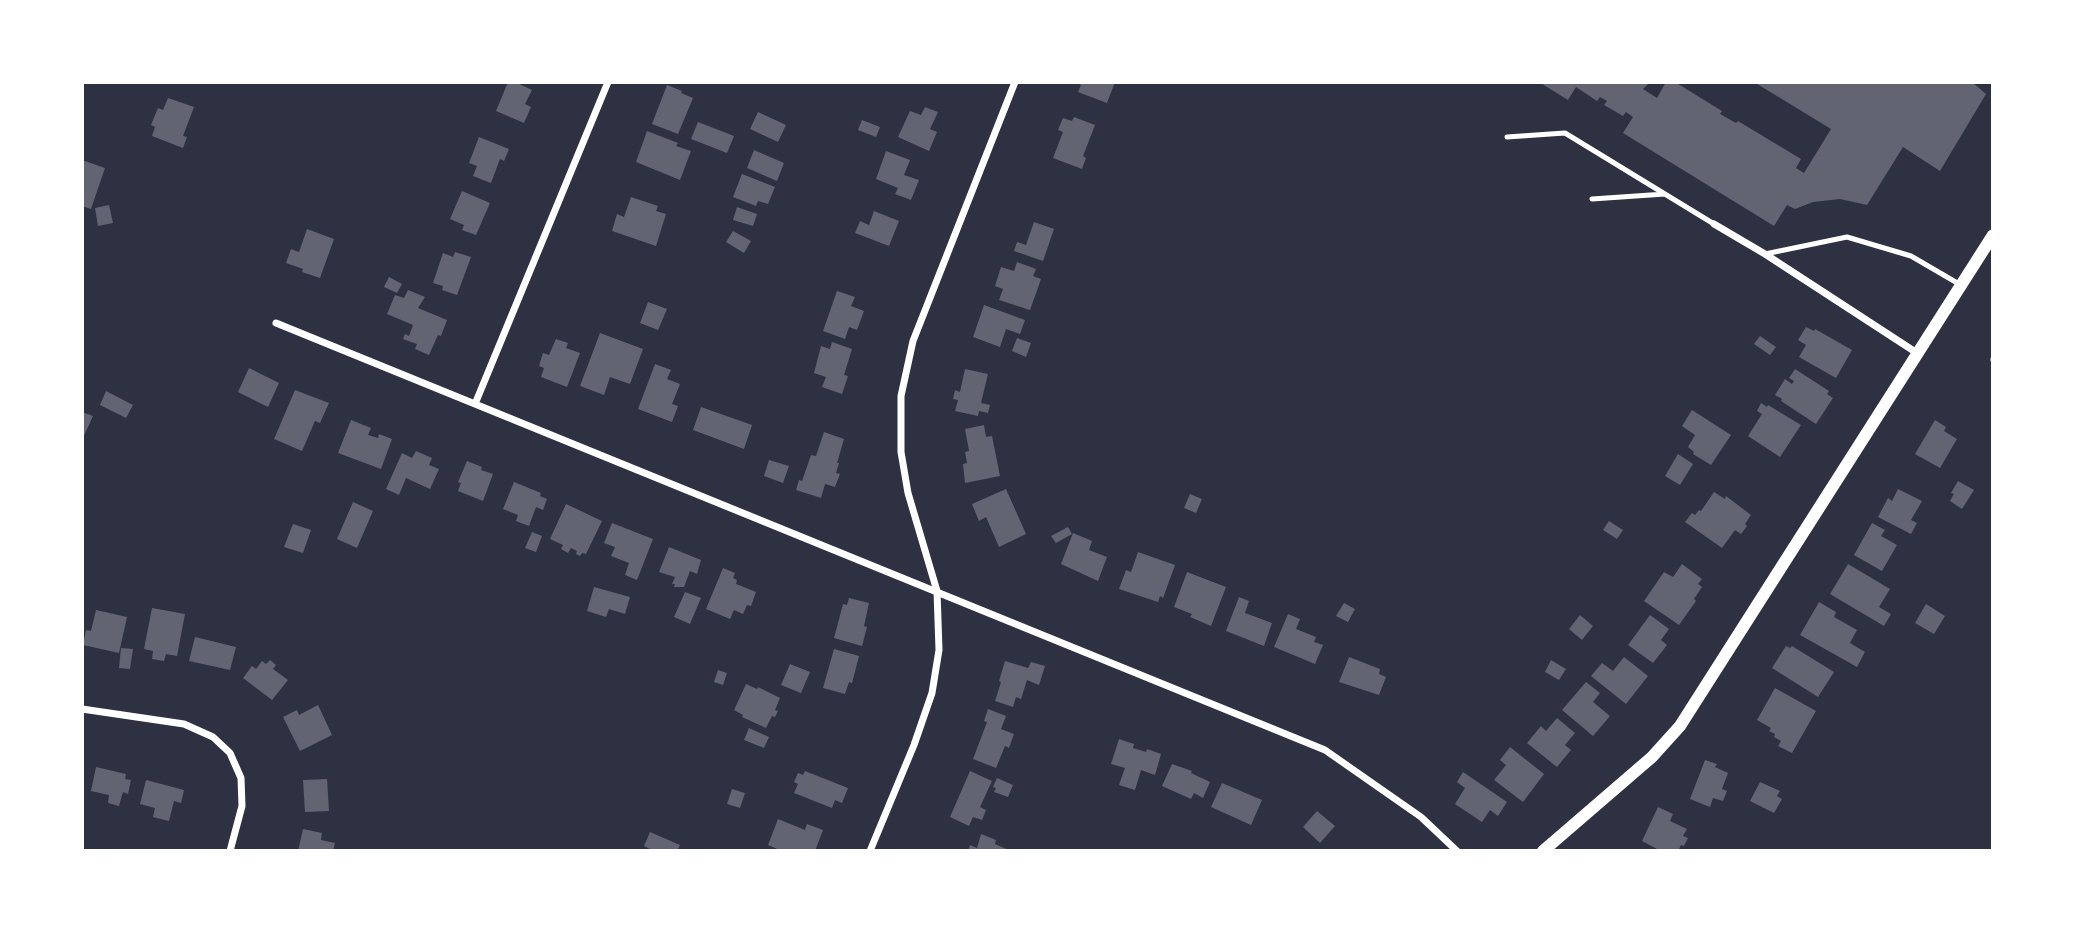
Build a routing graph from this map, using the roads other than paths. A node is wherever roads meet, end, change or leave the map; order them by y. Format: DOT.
graph roads {
  1 [pos="608,82"];
  2 [pos="1015,82"];
  3 [pos="1507,137"];
  4 [pos="1665,194"];
  5 [pos="1592,199"];
  6 [pos="1714,224"];
  7 [pos="1991,241"];
  8 [pos="1765,254"];
  9 [pos="1961,285"];
  10 [pos="276,323"];
  11 [pos="1917,353"];
  12 [pos="475,404"];
  13 [pos="937,591"];
  14 [pos="82,709"];
  15 [pos="230,851"];
  16 [pos="870,851"];
  17 [pos="1457,851"];
  18 [pos="1543,851"];
  1 -- 12 [label="street"];
  2 -- 13 [label="street"];
  3 -- 4 [label="lane"];
  4 -- 5 [label="lane"];
  4 -- 6 [label="lane"];
  6 -- 8 [label="street"];
  7 -- 9 [label="street"];
  8 -- 9 [label="lane"];
  8 -- 11 [label="street"];
  9 -- 11 [label="street"];
  10 -- 12 [label="street"];
  11 -- 18 [label="street"];
  12 -- 13 [label="street"];
  13 -- 16 [label="street"];
  13 -- 17 [label="street"];
  14 -- 15 [label="street"];
}
